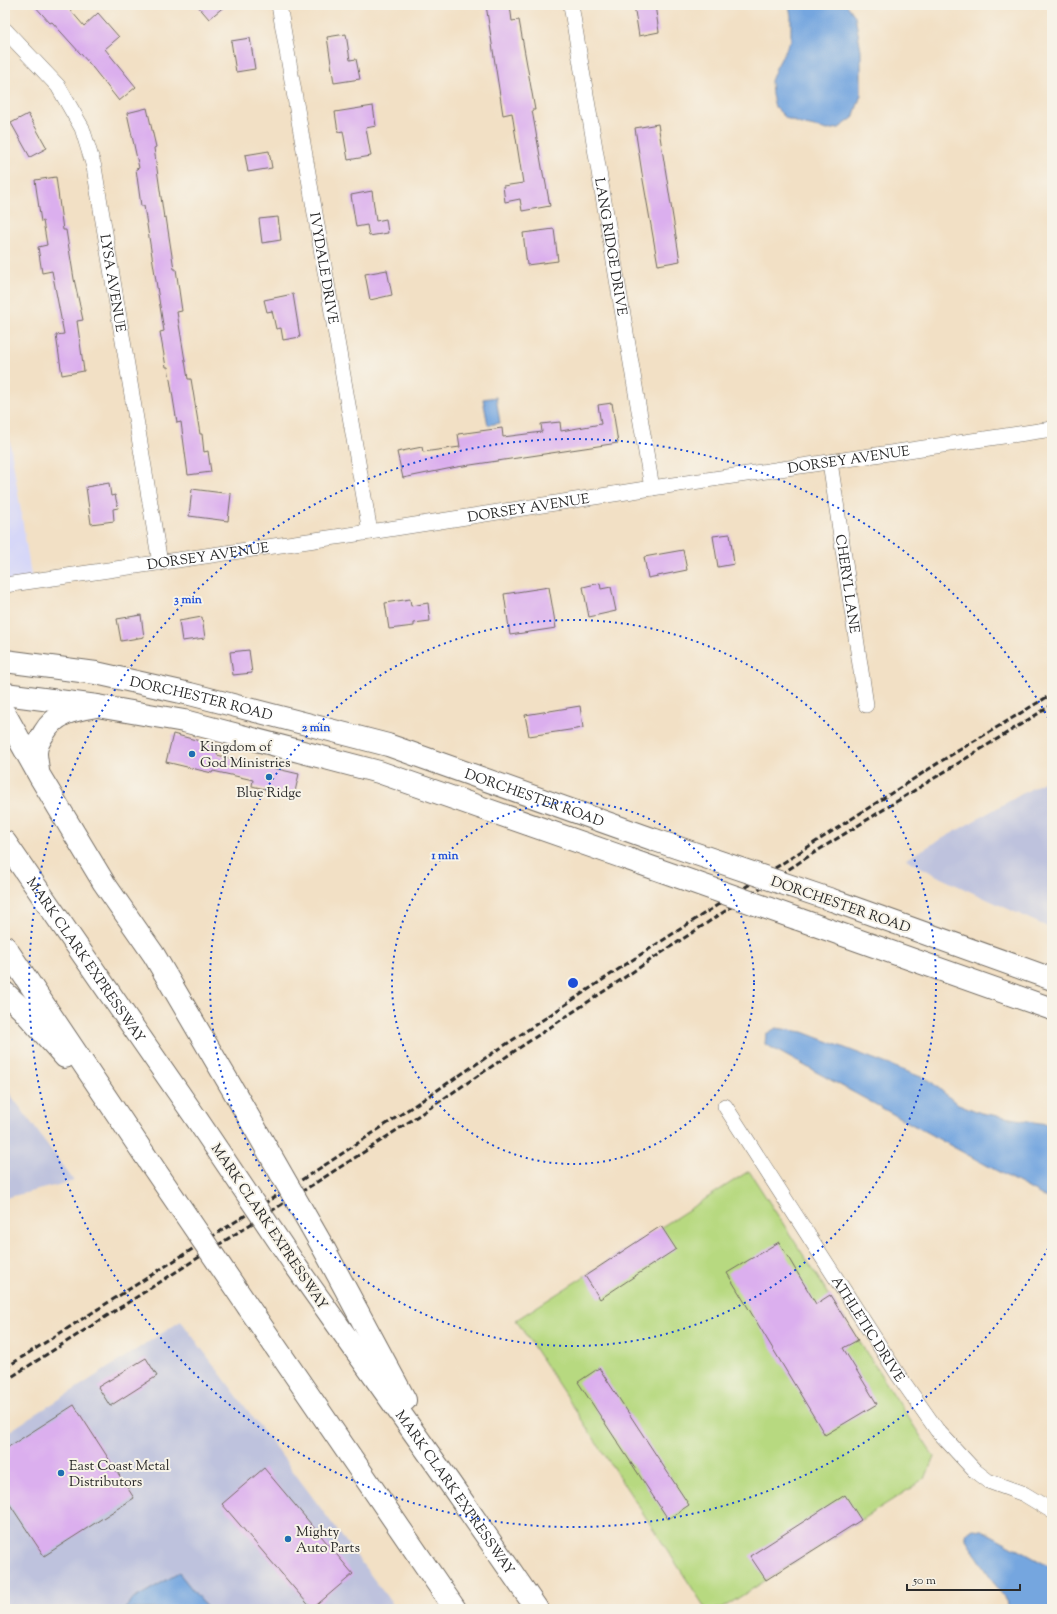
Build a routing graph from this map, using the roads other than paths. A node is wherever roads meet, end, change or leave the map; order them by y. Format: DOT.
graph roads {
  1 [pos="279,5"];
  2 [pos="571,5"];
  3 [pos="5,30"];
  4 [pos="1052,429"];
  5 [pos="830,462"];
  6 [pos="652,488"];
  7 [pos="370,532"];
  8 [pos="160,563"];
  9 [pos="5,585"];
  10 [pos="5,661"];
  11 [pos="5,694"];
  12 [pos="866,705"];
  13 [pos="97,706"];
  14 [pos="5,714"];
  15 [pos="39,775"];
  16 [pos="5,842"];
  17 [pos="5,947"];
  18 [pos="1052,979"];
  19 [pos="5,993"];
  20 [pos="1052,1009"];
  21 [pos="725,1106"];
  22 [pos="144,1154"];
  23 [pos="449,1482"];
  24 [pos="1052,1511"];
  25 [pos="455,1609"];
  26 [pos="537,1609"];
  1 -- 7 [label="street, IVYDALE DRIVE"];
  2 -- 6 [label="street, LANG RIDGE DRIVE"];
  3 -- 8 [label="street, LYSA AVENUE"];
  4 -- 5 [label="street, DORSEY AVENUE"];
  5 -- 6 [label="street, DORSEY AVENUE"];
  5 -- 12 [label="street, CHERYL LANE"];
  6 -- 7 [label="street, DORSEY AVENUE"];
  7 -- 8 [label="street, DORSEY AVENUE"];
  8 -- 9 [label="street, DORSEY AVENUE"];
  10 -- 18 [label="main road, DORCHESTER ROAD, bridge"];
  11 -- 13 [label="main road, DORCHESTER ROAD"];
  13 -- 15 [label="main road"];
  13 -- 20 [label="main road, DORCHESTER ROAD, bridge"];
  14 -- 15 [label="main road"];
  15 -- 23 [label="main road, bridge"];
  16 -- 23 [label="main road, MARK CLARK EXPRESSWAY, bridge"];
  17 -- 22 [label="main road"];
  19 -- 22 [label="main road"];
  21 -- 24 [label="street, ATHLETIC DRIVE"];
  22 -- 25 [label="main road, bridge"];
  23 -- 26 [label="main road, MARK CLARK EXPRESSWAY"];
}
